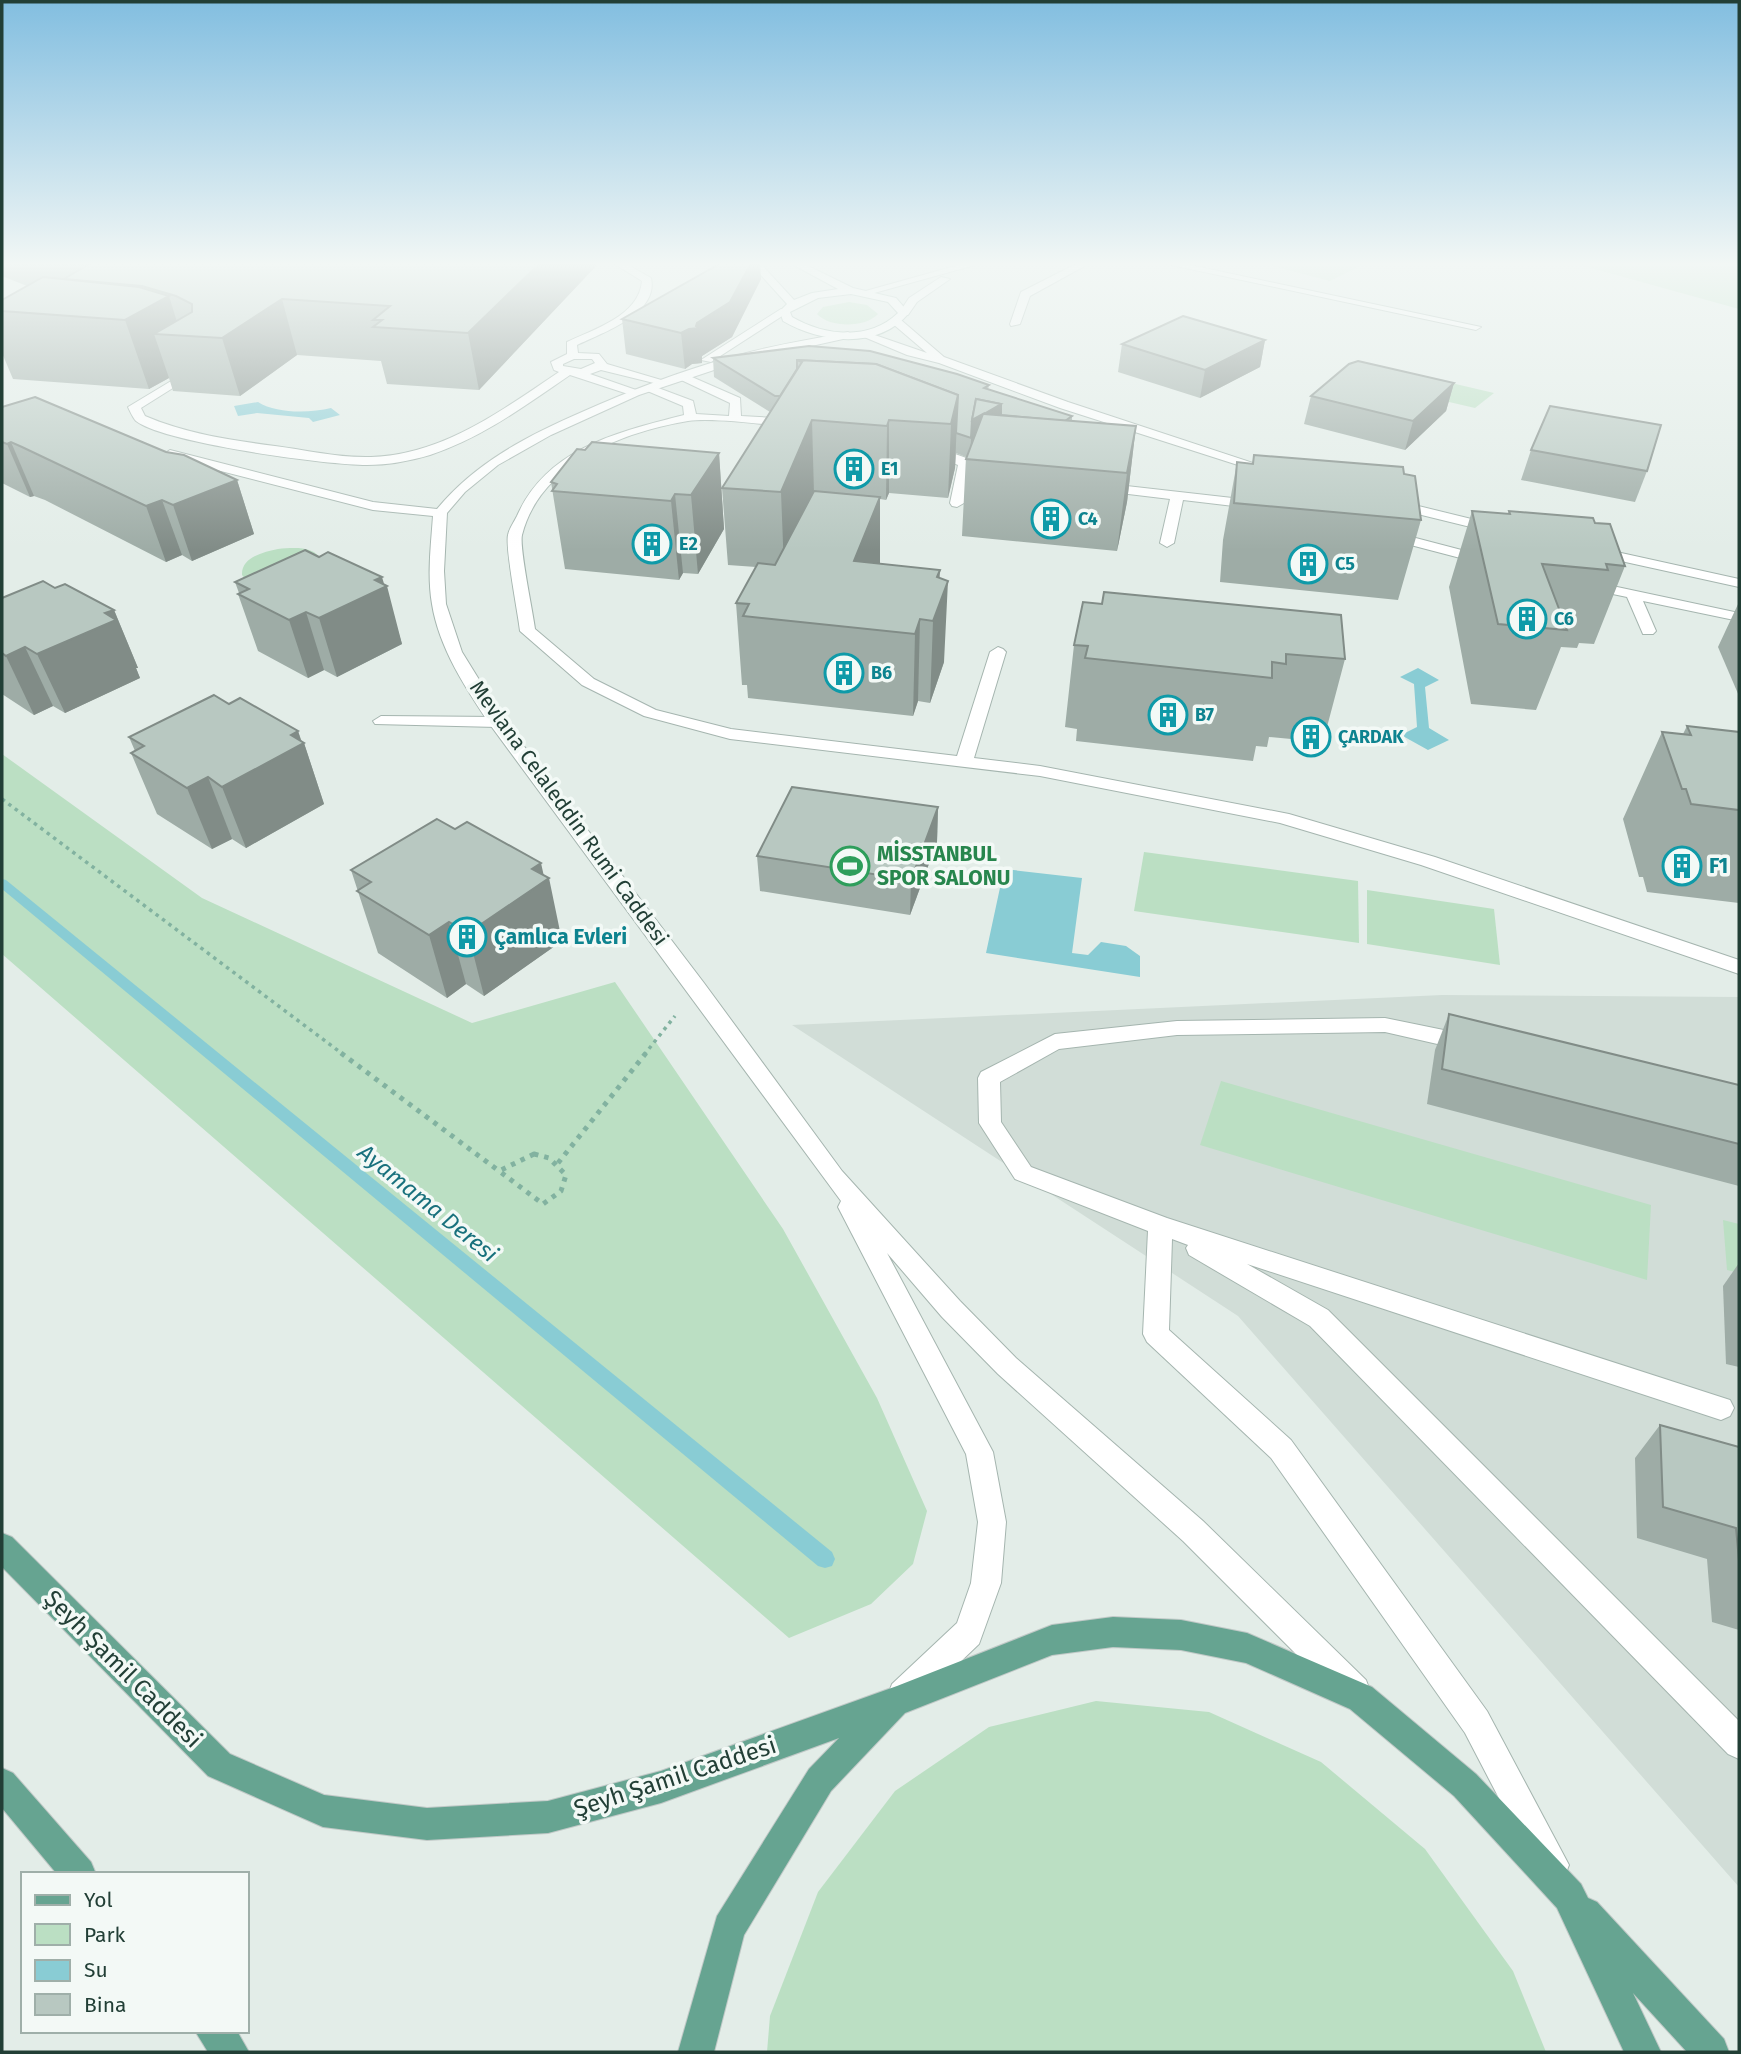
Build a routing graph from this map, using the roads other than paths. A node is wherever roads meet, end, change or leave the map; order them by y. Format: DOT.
graph roads {
  1 [pos="197,359"];
  2 [pos="565,359"];
  3 [pos="600,359"];
  4 [pos="708,359"];
  5 [pos="737,359"];
  6 [pos="937,359"];
  7 [pos="942,360"];
  8 [pos="600,366"];
  9 [pos="571,372"];
  10 [pos="681,376"];
  11 [pos="649,388"];
  12 [pos="690,417"];
  13 [pos="735,419"];
  14 [pos="814,424"];
  15 [pos="913,442"];
  16 [pos="151,449"];
  17 [pos="965,463"];
  18 [pos="1283,474"];
  19 [pos="1011,476"];
  20 [pos="1086,486"];
  21 [pos="1177,495"];
  22 [pos="1386,502"];
  23 [pos="957,503"];
  24 [pos="1277,509"];
  25 [pos="440,513"];
  26 [pos="1506,531"];
  27 [pos="1376,532"];
  28 [pos="1167,543"];
  29 [pos="1583,549"];
  30 [pos="1506,566"];
  31 [pos="1570,581"];
  32 [pos="1739,583"];
  33 [pos="1633,595"];
  34 [pos="1739,617"];
  35 [pos="1648,631"];
  36 [pos="998,652"];
  37 [pos="382,721"];
  38 [pos="497,722"];
  39 [pos="964,762"];
  40 [pos="1739,967"];
  41 [pos="1493,1048"];
  42 [pos="834,1177"];
  43 [pos="1160,1226"];
  44 [pos="1721,1408"];
  45 [pos="2,1547"];
  46 [pos="1362,1698"];
  47 [pos="897,1700"];
  48 [pos="1739,1742"];
  49 [pos="2,1784"];
  50 [pos="77,1872"];
  51 [pos="1569,1896"];
  52 [pos="215,2033"];
  53 [pos="231,2052"];
  54 [pos="696,2052"];
  55 [pos="1643,2052"];
  56 [pos="1711,2052"];
  1 -- 9 [label="street"];
  2 -- 9 [label="street"];
  3 -- 8 [label="street"];
  4 -- 10 [label="street"];
  5 -- 10 [label="street"];
  6 -- 7 [label="street"];
  7 -- 18 [label="street"];
  8 -- 9 [label="street"];
  8 -- 11 [label="street"];
  9 -- 11 [label="street"];
  10 -- 11 [label="street"];
  10 -- 13 [label="street"];
  11 -- 12 [label="street"];
  11 -- 25 [label="street"];
  12 -- 13 [label="street"];
  12 -- 39 [label="street"];
  13 -- 14 [label="street"];
  15 -- 17 [label="street"];
  16 -- 25 [label="street"];
  17 -- 19 [label="street"];
  17 -- 23 [label="street"];
  20 -- 21 [label="street"];
  21 -- 24 [label="street"];
  21 -- 28 [label="street"];
  22 -- 26 [label="street"];
  25 -- 38 [label="street, Mevlana Celaleddin Rumi Caddesi"];
  27 -- 30 [label="street"];
  29 -- 32 [label="street"];
  31 -- 33 [label="street"];
  33 -- 34 [label="street"];
  33 -- 35 [label="street"];
  36 -- 39 [label="street"];
  37 -- 38 [label="street"];
  38 -- 42 [label="street, Mevlana Celaleddin Rumi Caddesi"];
  39 -- 40 [label="street"];
  41 -- 43 [label="street"];
  42 -- 46 [label="street"];
  42 -- 47 [label="street"];
  43 -- 44 [label="street"];
  43 -- 48 [label="street"];
  43 -- 51 [label="street"];
  45 -- 47 [label="main road, Şeyh Şamil Caddesi"];
  46 -- 47 [label="main road, Şeyh Şamil Caddesi"];
  46 -- 51 [label="main road, Şeyh Şamil Caddesi"];
  47 -- 54 [label="main road"];
  49 -- 50 [label="main road"];
  51 -- 55 [label="main road"];
  51 -- 56 [label="main road, Şeyh Şamil Caddesi"];
  52 -- 53 [label="main road"];
}
